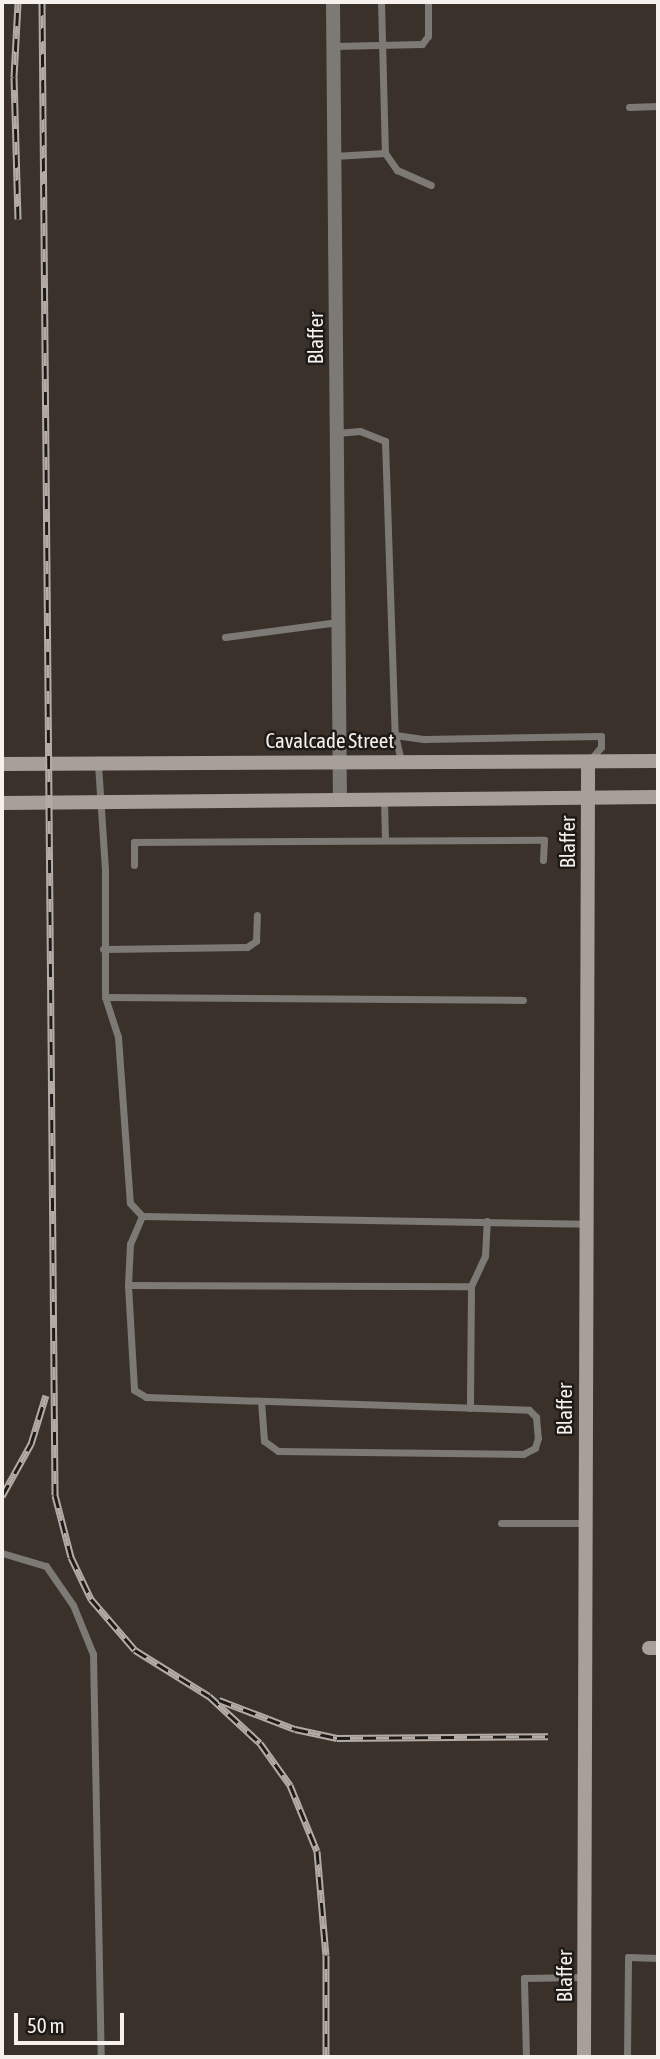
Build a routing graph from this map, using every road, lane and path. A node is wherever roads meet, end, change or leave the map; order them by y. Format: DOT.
graph roads {
  1 [pos="333,2"];
  2 [pos="381,2"];
  3 [pos="428,2"];
  4 [pos="382,44"];
  5 [pos="333,46"];
  6 [pos="658,106"];
  7 [pos="629,107"];
  8 [pos="386,153"];
  9 [pos="334,156"];
  10 [pos="431,185"];
  11 [pos="336,433"];
  12 [pos="338,622"];
  13 [pos="225,637"];
  14 [pos="395,735"];
  15 [pos="339,760"];
  16 [pos="401,761"];
  17 [pos="658,761"];
  18 [pos="588,762"];
  19 [pos="98,763"];
  20 [pos="2,764"];
  21 [pos="588,797"];
  22 [pos="658,797"];
  23 [pos="340,799"];
  24 [pos="384,799"];
  25 [pos="100,802"];
  26 [pos="2,803"];
  27 [pos="385,840"];
  28 [pos="543,860"];
  29 [pos="134,865"];
  30 [pos="257,915"];
  31 [pos="103,950"];
  32 [pos="105,997"];
  33 [pos="523,1000"];
  34 [pos="142,1216"];
  35 [pos="487,1221"];
  36 [pos="586,1224"];
  37 [pos="128,1285"];
  38 [pos="471,1286"];
  39 [pos="261,1401"];
  40 [pos="470,1408"];
  41 [pos="501,1523"];
  42 [pos="586,1523"];
  43 [pos="2,1553"];
  44 [pos="658,1958"];
  45 [pos="585,1977"];
  46 [pos="101,2057"];
  47 [pos="526,2057"];
  48 [pos="584,2057"];
  49 [pos="627,2057"];
  1 -- 5 [label="street, Blaffer"];
  2 -- 4 [label="lane"];
  3 -- 4 [label="lane"];
  4 -- 5 [label="lane"];
  4 -- 8 [label="lane"];
  5 -- 9 [label="street, Blaffer"];
  6 -- 7 [label="lane"];
  8 -- 9 [label="lane"];
  8 -- 10 [label="lane"];
  9 -- 11 [label="street, Blaffer"];
  11 -- 12 [label="street, Blaffer"];
  11 -- 14 [label="lane"];
  12 -- 13 [label="lane"];
  12 -- 15 [label="street, Blaffer"];
  14 -- 16 [label="lane"];
  14 -- 18 [label="lane"];
  15 -- 16 [label="main road, Cavalcade Street"];
  15 -- 19 [label="main road, Cavalcade Street"];
  15 -- 23 [label="street, Blaffer"];
  16 -- 18 [label="main road, Cavalcade Street"];
  17 -- 18 [label="main road, Cavalcade Street"];
  18 -- 21 [label="main road, Blaffer"];
  19 -- 20 [label="main road, Cavalcade Street"];
  19 -- 25 [label="lane"];
  21 -- 22 [label="main road"];
  21 -- 24 [label="main road"];
  21 -- 36 [label="main road, Blaffer"];
  23 -- 24 [label="main road"];
  23 -- 25 [label="main road"];
  24 -- 27 [label="lane"];
  25 -- 26 [label="main road"];
  25 -- 31 [label="lane"];
  27 -- 28 [label="lane"];
  27 -- 29 [label="lane"];
  30 -- 31 [label="lane"];
  31 -- 32 [label="lane"];
  32 -- 33 [label="lane"];
  32 -- 34 [label="lane"];
  34 -- 35 [label="lane"];
  34 -- 37 [label="lane"];
  35 -- 36 [label="lane"];
  35 -- 38 [label="lane"];
  36 -- 42 [label="main road, Blaffer"];
  37 -- 38 [label="lane"];
  37 -- 39 [label="lane"];
  38 -- 40 [label="lane"];
  39 -- 40 [label="lane"];
  39 -- 40 [label="lane"];
  41 -- 42 [label="lane"];
  42 -- 45 [label="main road, Blaffer"];
  43 -- 46 [label="lane"];
  44 -- 49 [label="lane"];
  45 -- 47 [label="lane"];
  45 -- 48 [label="main road, Blaffer"];
}
